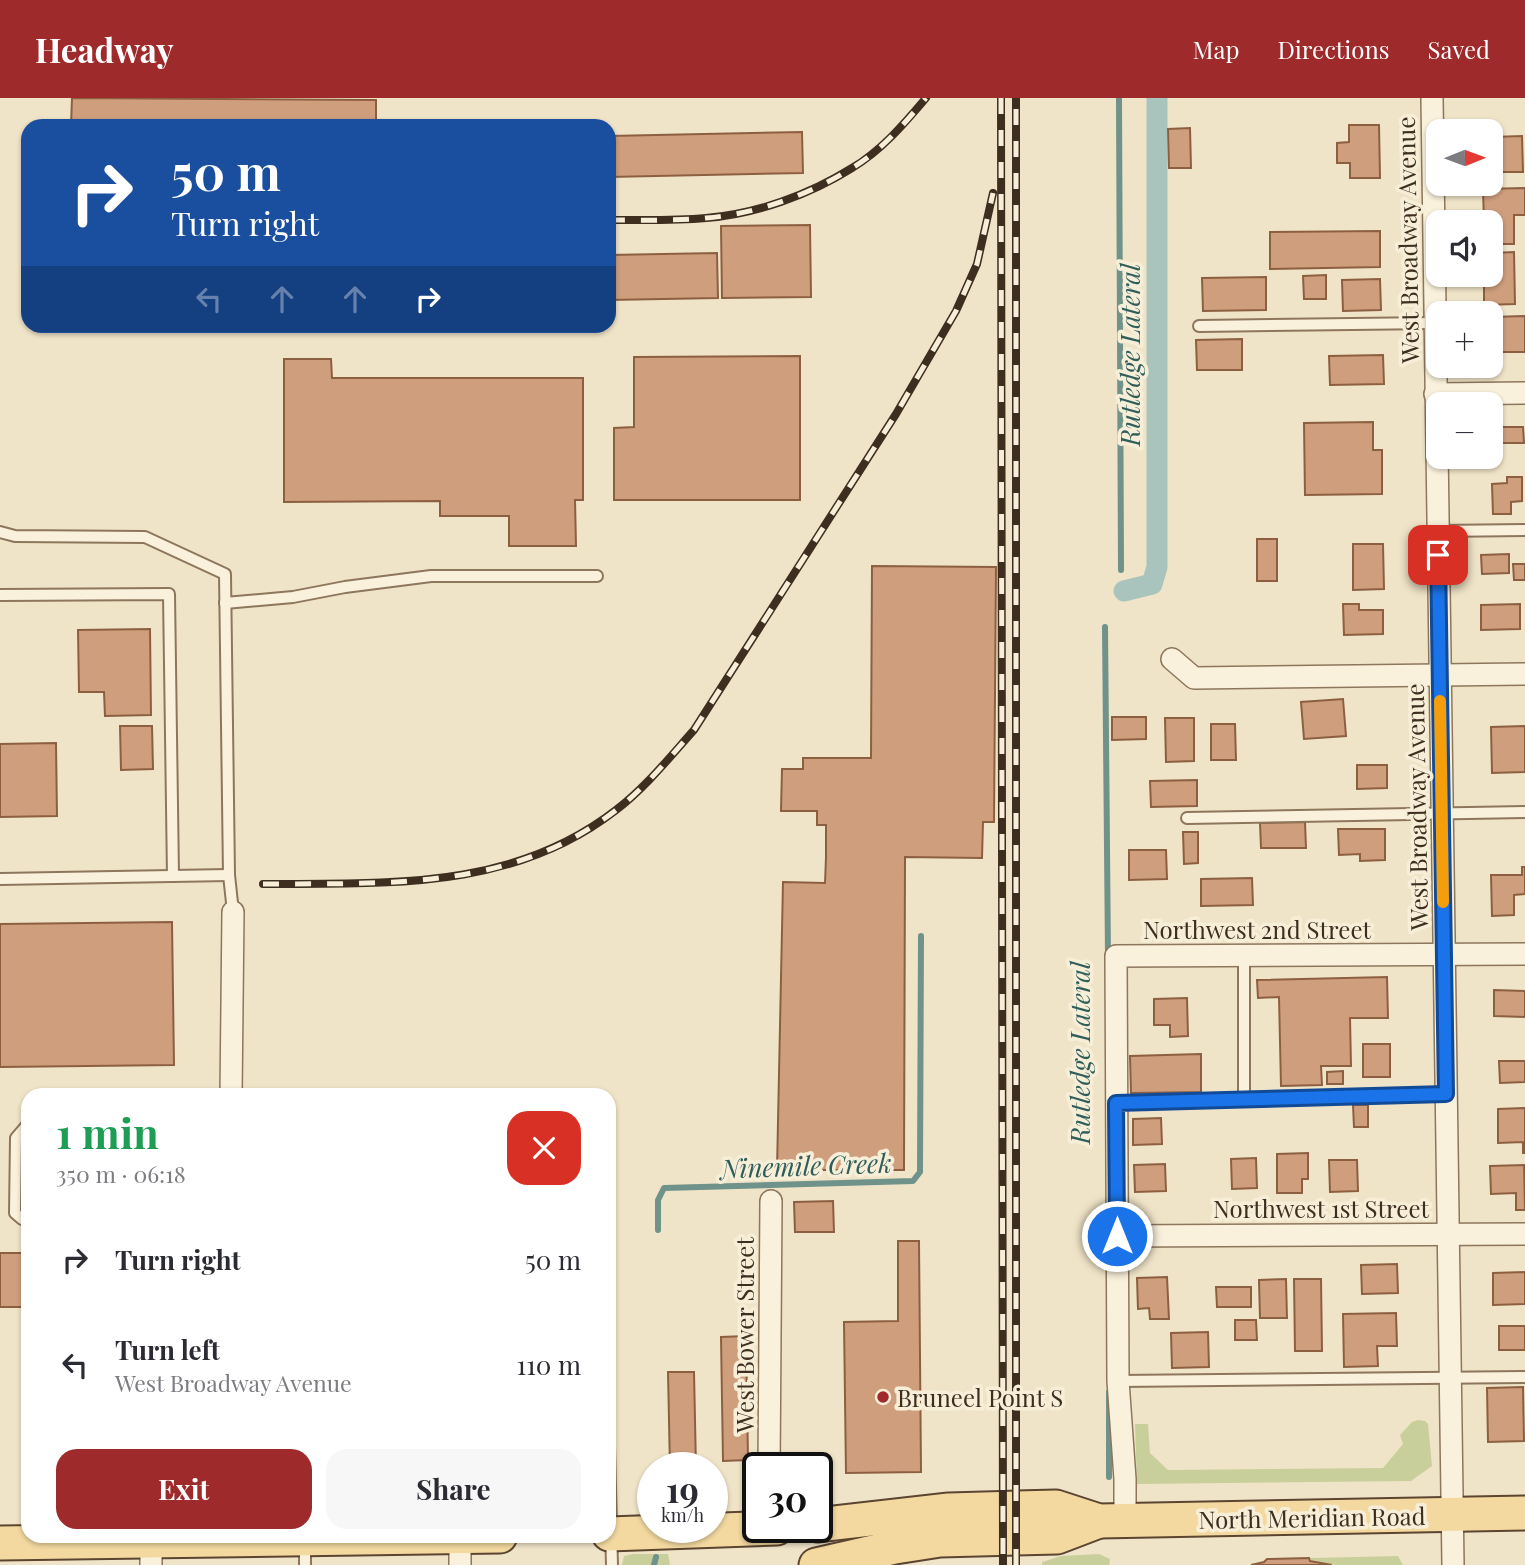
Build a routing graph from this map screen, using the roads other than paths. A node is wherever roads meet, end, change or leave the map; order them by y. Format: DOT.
graph roads {
  1 [pos="1432,98"];
  2 [pos="1434,301"];
  3 [pos="1426,323"];
  4 [pos="1199,326"];
  5 [pos="1503,393"];
  6 [pos="1525,393"];
  7 [pos="1437,469"];
  8 [pos="1525,530"];
  9 [pos="1438,531"];
  10 [pos="0,532"];
  11 [pos="597,576"];
  12 [pos="0,595"];
  13 [pos="225,603"];
  14 [pos="1172,659"];
  15 [pos="1525,674"];
  16 [pos="1440,675"];
  17 [pos="1525,812"];
  18 [pos="1442,814"];
  19 [pos="1187,818"];
  20 [pos="229,875"];
  21 [pos="173,876"];
  22 [pos="0,880"];
  23 [pos="233,912"];
  24 [pos="1525,954"];
  25 [pos="1244,955"];
  26 [pos="1444,955"];
  27 [pos="231,1088"];
  28 [pos="1446,1094"];
  29 [pos="1244,1100"];
  30 [pos="1116,1103"];
  31 [pos="21,1132"];
  32 [pos="771,1201"];
  33 [pos="21,1218"];
  34 [pos="1449,1233"];
  35 [pos="1525,1234"];
  36 [pos="1117,1236"];
  37 [pos="1525,1377"];
  38 [pos="1450,1378"];
  39 [pos="1118,1381"];
  40 [pos="769,1452"];
  41 [pos="1525,1513"];
  42 [pos="1452,1515"];
  43 [pos="1112,1520"];
  44 [pos="833,1523"];
  45 [pos="742,1531"];
  46 [pos="0,1543"];
  47 [pos="206,1543"];
  48 [pos="259,1543"];
  49 [pos="398,1543"];
  50 [pos="460,1543"];
  51 [pos="611,1544"];
  52 [pos="305,1552"];
  53 [pos="151,1553"];
  54 [pos="460,1565"];
  55 [pos="816,1565"];
  56 [pos="1453,1565"];
  1 -- 2 [label="street, West Broadway Avenue"];
  3 -- 4 [label="lane"];
  5 -- 6 [label="street"];
  7 -- 9 [label="street, West Broadway Avenue"];
  8 -- 9 [label="lane"];
  9 -- 16 [label="street, West Broadway Avenue"];
  10 -- 13 [label="lane"];
  11 -- 13 [label="lane"];
  12 -- 21 [label="lane"];
  13 -- 20 [label="lane"];
  14 -- 16 [label="street"];
  15 -- 16 [label="street"];
  16 -- 18 [label="street, West Broadway Avenue"];
  17 -- 18 [label="lane"];
  18 -- 19 [label="lane"];
  18 -- 26 [label="street, West Broadway Avenue"];
  20 -- 21 [label="lane"];
  20 -- 23 [label="lane"];
  21 -- 22 [label="lane"];
  23 -- 27 [label="street"];
  24 -- 26 [label="street, Northwest 2nd Street"];
  25 -- 26 [label="street, Northwest 2nd Street"];
  25 -- 29 [label="lane"];
  25 -- 30 [label="street, Northwest 2nd Street"];
  26 -- 28 [label="street, West Broadway Avenue"];
  28 -- 29 [label="lane"];
  28 -- 34 [label="street, West Broadway Avenue"];
  29 -- 30 [label="lane"];
  30 -- 36 [label="street"];
  31 -- 33 [label="lane"];
  32 -- 40 [label="street, West Bower Street"];
  34 -- 35 [label="street, Northwest 1st Street"];
  34 -- 36 [label="street, Northwest 1st Street"];
  34 -- 38 [label="street, West Broadway Avenue"];
  36 -- 39 [label="street"];
  37 -- 38 [label="lane"];
  38 -- 39 [label="lane"];
  38 -- 42 [label="street, West Broadway Avenue"];
  39 -- 43 [label="street"];
  41 -- 42 [label="main road, North Meridian Road"];
  42 -- 43 [label="main road, North Meridian Road"];
  42 -- 56 [label="street, West Broadway Avenue"];
  43 -- 44 [label="main road, North Meridian Road"];
  43 -- 55 [label="main road, North Meridian Road"];
  45 -- 51 [label="main road"];
  46 -- 53 [label="main road"];
  47 -- 53 [label="main road"];
  48 -- 52 [label="main road"];
  49 -- 52 [label="main road"];
  50 -- 54 [label="street"];
}
